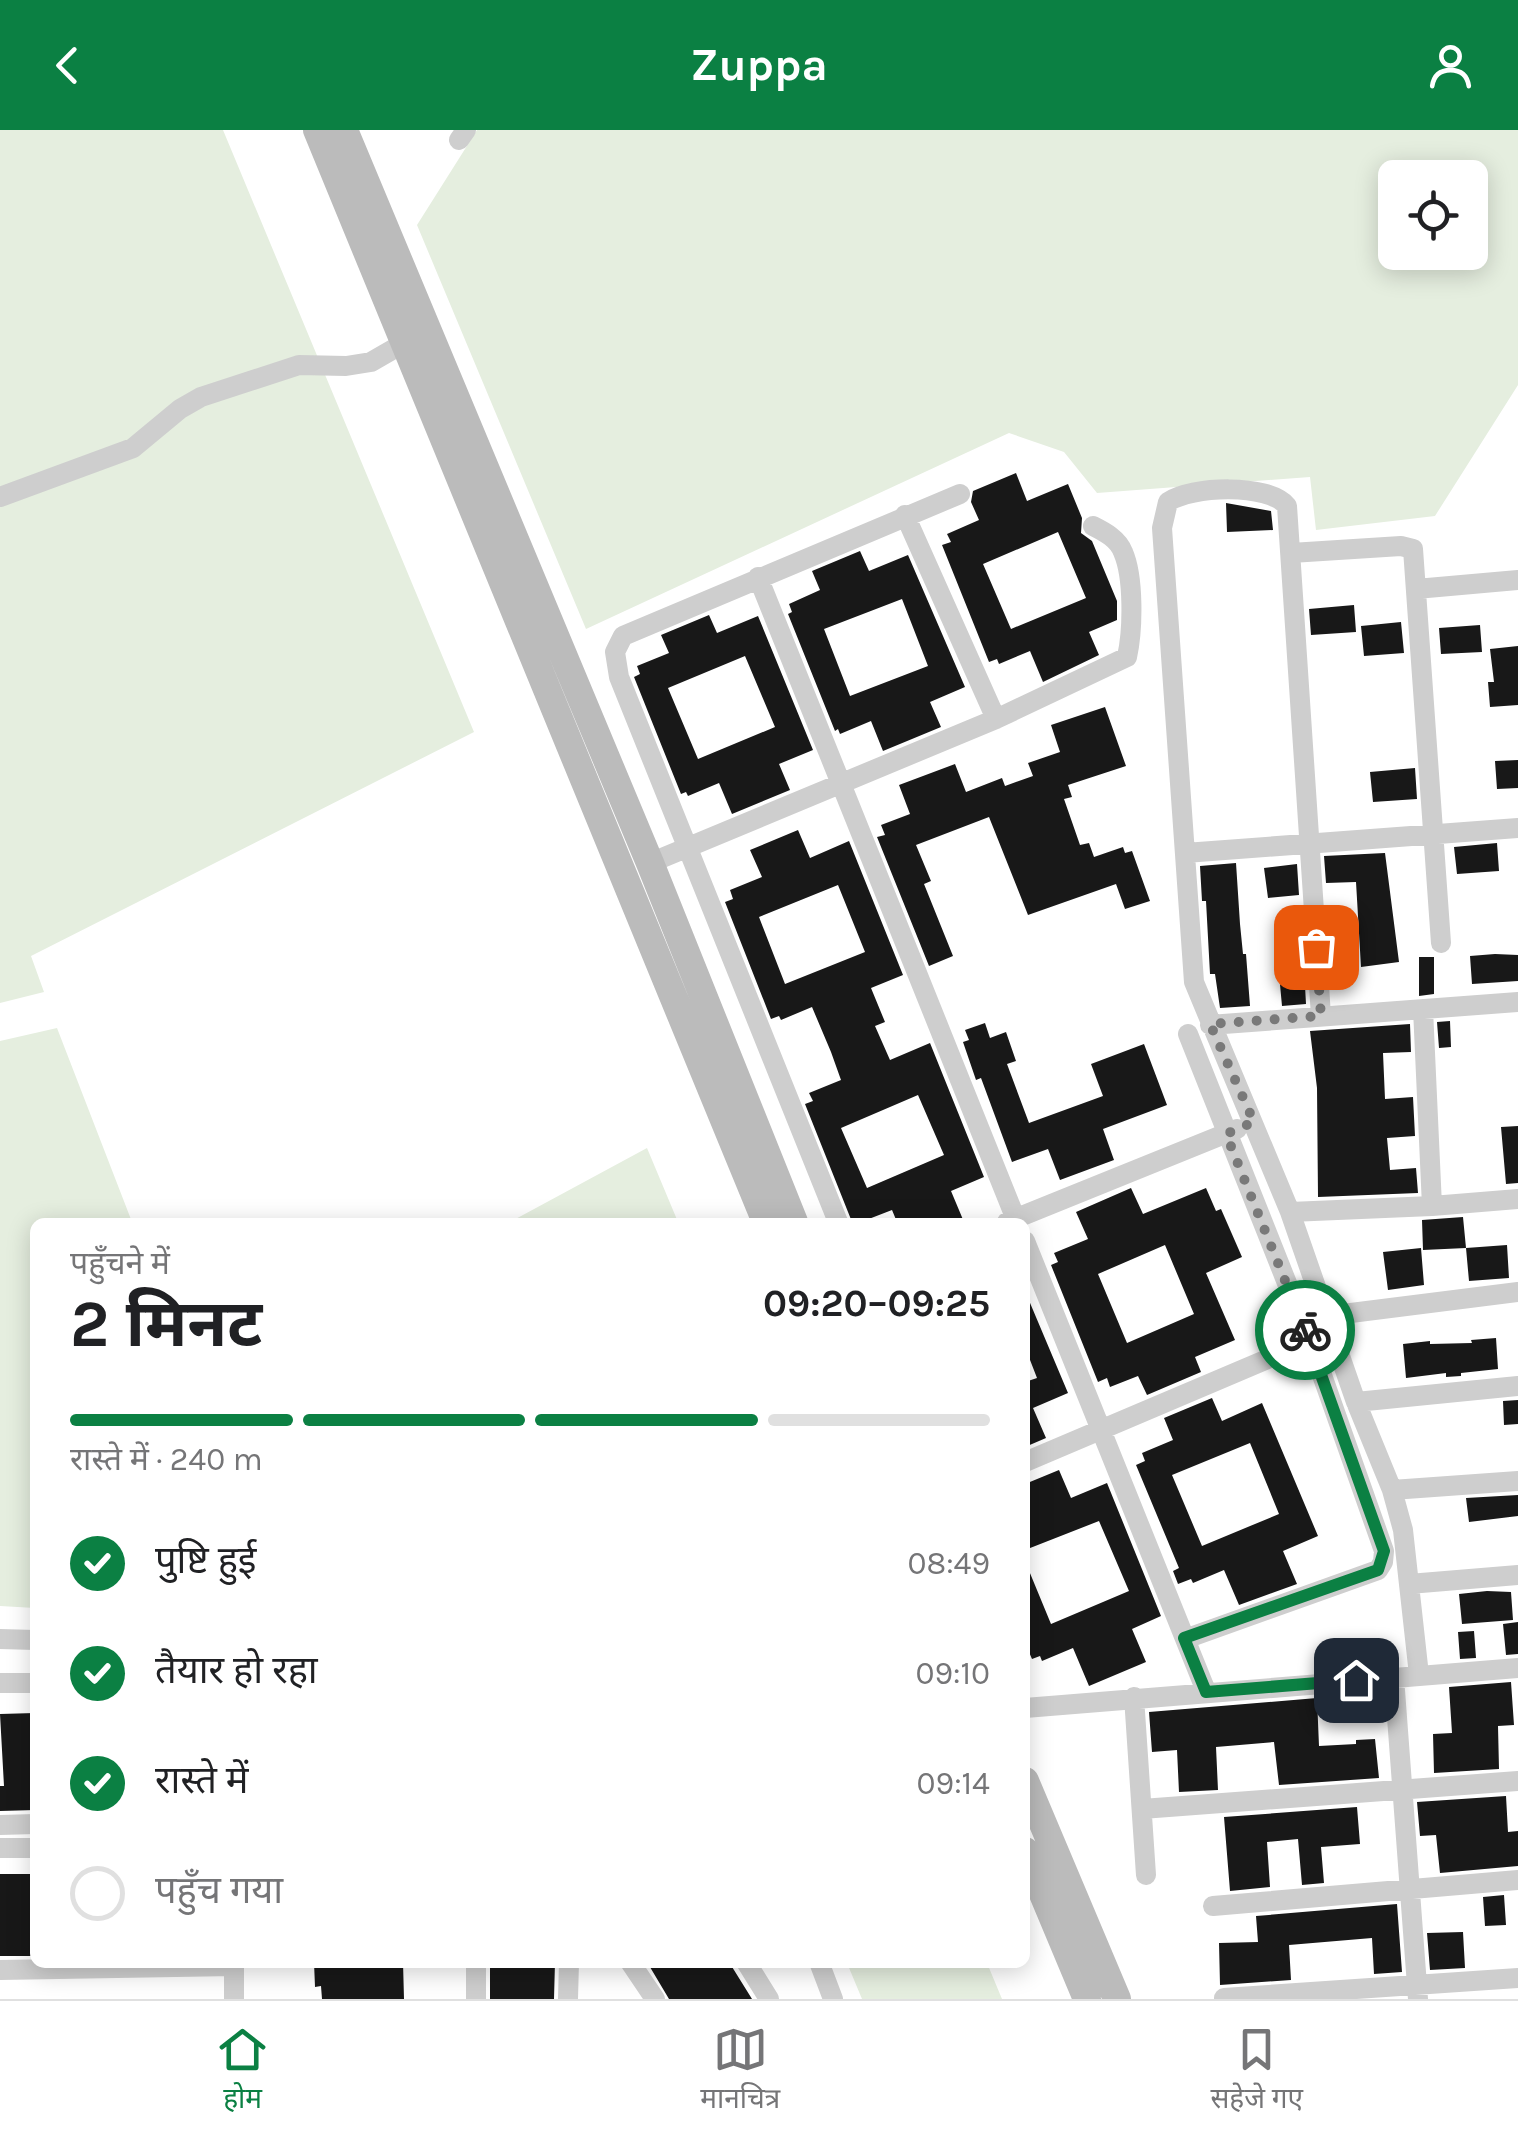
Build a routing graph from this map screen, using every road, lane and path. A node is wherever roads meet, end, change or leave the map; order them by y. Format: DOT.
graph roads {
  1 [pos="317,130"];
  2 [pos="344,130"];
  3 [pos="404,343"];
  4 [pos="960,494"];
  5 [pos="0,497"];
  6 [pos="905,515"];
  7 [pos="1093,526"];
  8 [pos="1291,553"];
  9 [pos="758,577"];
  10 [pos="1518,580"];
  11 [pos="1416,588"];
  12 [pos="996,719"];
  13 [pos="841,783"];
  14 [pos="1518,828"];
  15 [pos="1433,834"];
  16 [pos="1307,843"];
  17 [pos="686,849"];
  18 [pos="1184,853"];
  19 [pos="650,864"];
  20 [pos="1441,943"];
  21 [pos="1518,1002"];
  22 [pos="1423,1009"];
  23 [pos="1321,1016"];
  24 [pos="1210,1024"];
  25 [pos="1188,1034"];
  26 [pos="1254,1122"];
  27 [pos="1226,1134"];
  28 [pos="1518,1199"];
  29 [pos="1432,1206"];
  30 [pos="1290,1212"];
  31 [pos="778,1218"];
  32 [pos="778,1218"];
  33 [pos="836,1218"];
  34 [pos="1013,1218"];
  35 [pos="1021,1218"];
  36 [pos="1030,1254"];
  37 [pos="1518,1292"];
  38 [pos="1327,1316"];
  39 [pos="1310,1341"];
  40 [pos="1518,1386"];
  41 [pos="1356,1402"];
  42 [pos="1100,1429"];
  43 [pos="1030,1460"];
  44 [pos="1518,1481"];
  45 [pos="1392,1490"];
  46 [pos="1518,1575"];
  47 [pos="1410,1584"];
  48 [pos="1184,1638"];
  49 [pos="0,1639"];
  50 [pos="30,1640"];
  51 [pos="1518,1668"];
  52 [pos="1419,1675"];
  53 [pos="1394,1677"];
  54 [pos="0,1683"];
  55 [pos="30,1683"];
  56 [pos="1206,1692"];
  57 [pos="1134,1697"];
  58 [pos="1030,1707"];
  59 [pos="1518,1781"];
  60 [pos="1402,1790"];
  61 [pos="1030,1793"];
  62 [pos="1142,1809"];
  63 [pos="30,1824"];
  64 [pos="0,1826"];
  65 [pos="0,1848"];
  66 [pos="30,1848"];
  67 [pos="1030,1864"];
  68 [pos="1146,1875"];
  69 [pos="1518,1880"];
  70 [pos="1410,1889"];
  71 [pos="1212,1906"];
  72 [pos="66,1968"];
  73 [pos="234,1968"];
  74 [pos="476,1968"];
  75 [pos="568,1968"];
  76 [pos="634,1968"];
  77 [pos="750,1968"];
  78 [pos="821,1968"];
  79 [pos="0,1970"];
  80 [pos="1518,1978"];
  81 [pos="1417,1992"];
  82 [pos="1224,1998"];
  83 [pos="234,1999"];
  84 [pos="476,1999"];
  85 [pos="568,1999"];
  86 [pos="654,1999"];
  87 [pos="769,1999"];
  88 [pos="833,1999"];
  89 [pos="1086,1999"];
  90 [pos="1117,1999"];
  1 -- 3 [label="street"];
  2 -- 19 [label="street"];
  3 -- 5 [label="street"];
  3 -- 31 [label="street"];
  4 -- 6 [label="street"];
  6 -- 9 [label="street"];
  6 -- 12 [label="street"];
  7 -- 12 [label="street"];
  8 -- 11 [label="street"];
  8 -- 16 [label="street"];
  8 -- 18 [label="street"];
  9 -- 13 [label="street"];
  9 -- 17 [label="street"];
  10 -- 11 [label="street"];
  11 -- 15 [label="street"];
  12 -- 13 [label="street"];
  13 -- 17 [label="street"];
  13 -- 34 [label="street"];
  14 -- 15 [label="street"];
  15 -- 16 [label="street"];
  15 -- 20 [label="street"];
  16 -- 18 [label="street"];
  16 -- 23 [label="street"];
  17 -- 19 [label="street"];
  17 -- 33 [label="street"];
  18 -- 24 [label="street"];
  19 -- 32 [label="street"];
  21 -- 22 [label="street"];
  22 -- 23 [label="street"];
  22 -- 29 [label="street"];
  23 -- 24 [label="street"];
  24 -- 26 [label="street"];
  25 -- 27 [label="street"];
  26 -- 27 [label="street"];
  26 -- 30 [label="street"];
  27 -- 35 [label="street"];
  27 -- 39 [label="street"];
  28 -- 29 [label="street"];
  29 -- 30 [label="street"];
  30 -- 38 [label="street"];
  36 -- 42 [label="street"];
  37 -- 38 [label="street"];
  38 -- 41 [label="street"];
  39 -- 42 [label="street"];
  39 -- 48 [label="street"];
  40 -- 41 [label="street"];
  41 -- 45 [label="street"];
  42 -- 43 [label="street"];
  42 -- 48 [label="street"];
  44 -- 45 [label="street"];
  45 -- 47 [label="street"];
  46 -- 47 [label="street"];
  47 -- 52 [label="street"];
  48 -- 56 [label="street"];
  49 -- 50 [label="street"];
  51 -- 52 [label="street"];
  52 -- 53 [label="street"];
  53 -- 56 [label="street"];
  53 -- 60 [label="street"];
  54 -- 55 [label="street"];
  56 -- 57 [label="street"];
  57 -- 58 [label="street"];
  57 -- 62 [label="street"];
  59 -- 60 [label="street"];
  60 -- 62 [label="street"];
  60 -- 70 [label="street"];
  61 -- 90 [label="street"];
  62 -- 68 [label="street"];
  63 -- 64 [label="street"];
  65 -- 66 [label="street"];
  67 -- 89 [label="street"];
  69 -- 70 [label="street"];
  70 -- 71 [label="street"];
  70 -- 81 [label="street"];
  72 -- 79 [label="street"];
  73 -- 83 [label="street"];
  74 -- 84 [label="street"];
  75 -- 85 [label="street"];
  76 -- 86 [label="street"];
  77 -- 87 [label="street"];
  78 -- 88 [label="street"];
  80 -- 81 [label="street"];
  81 -- 82 [label="street"];
}
